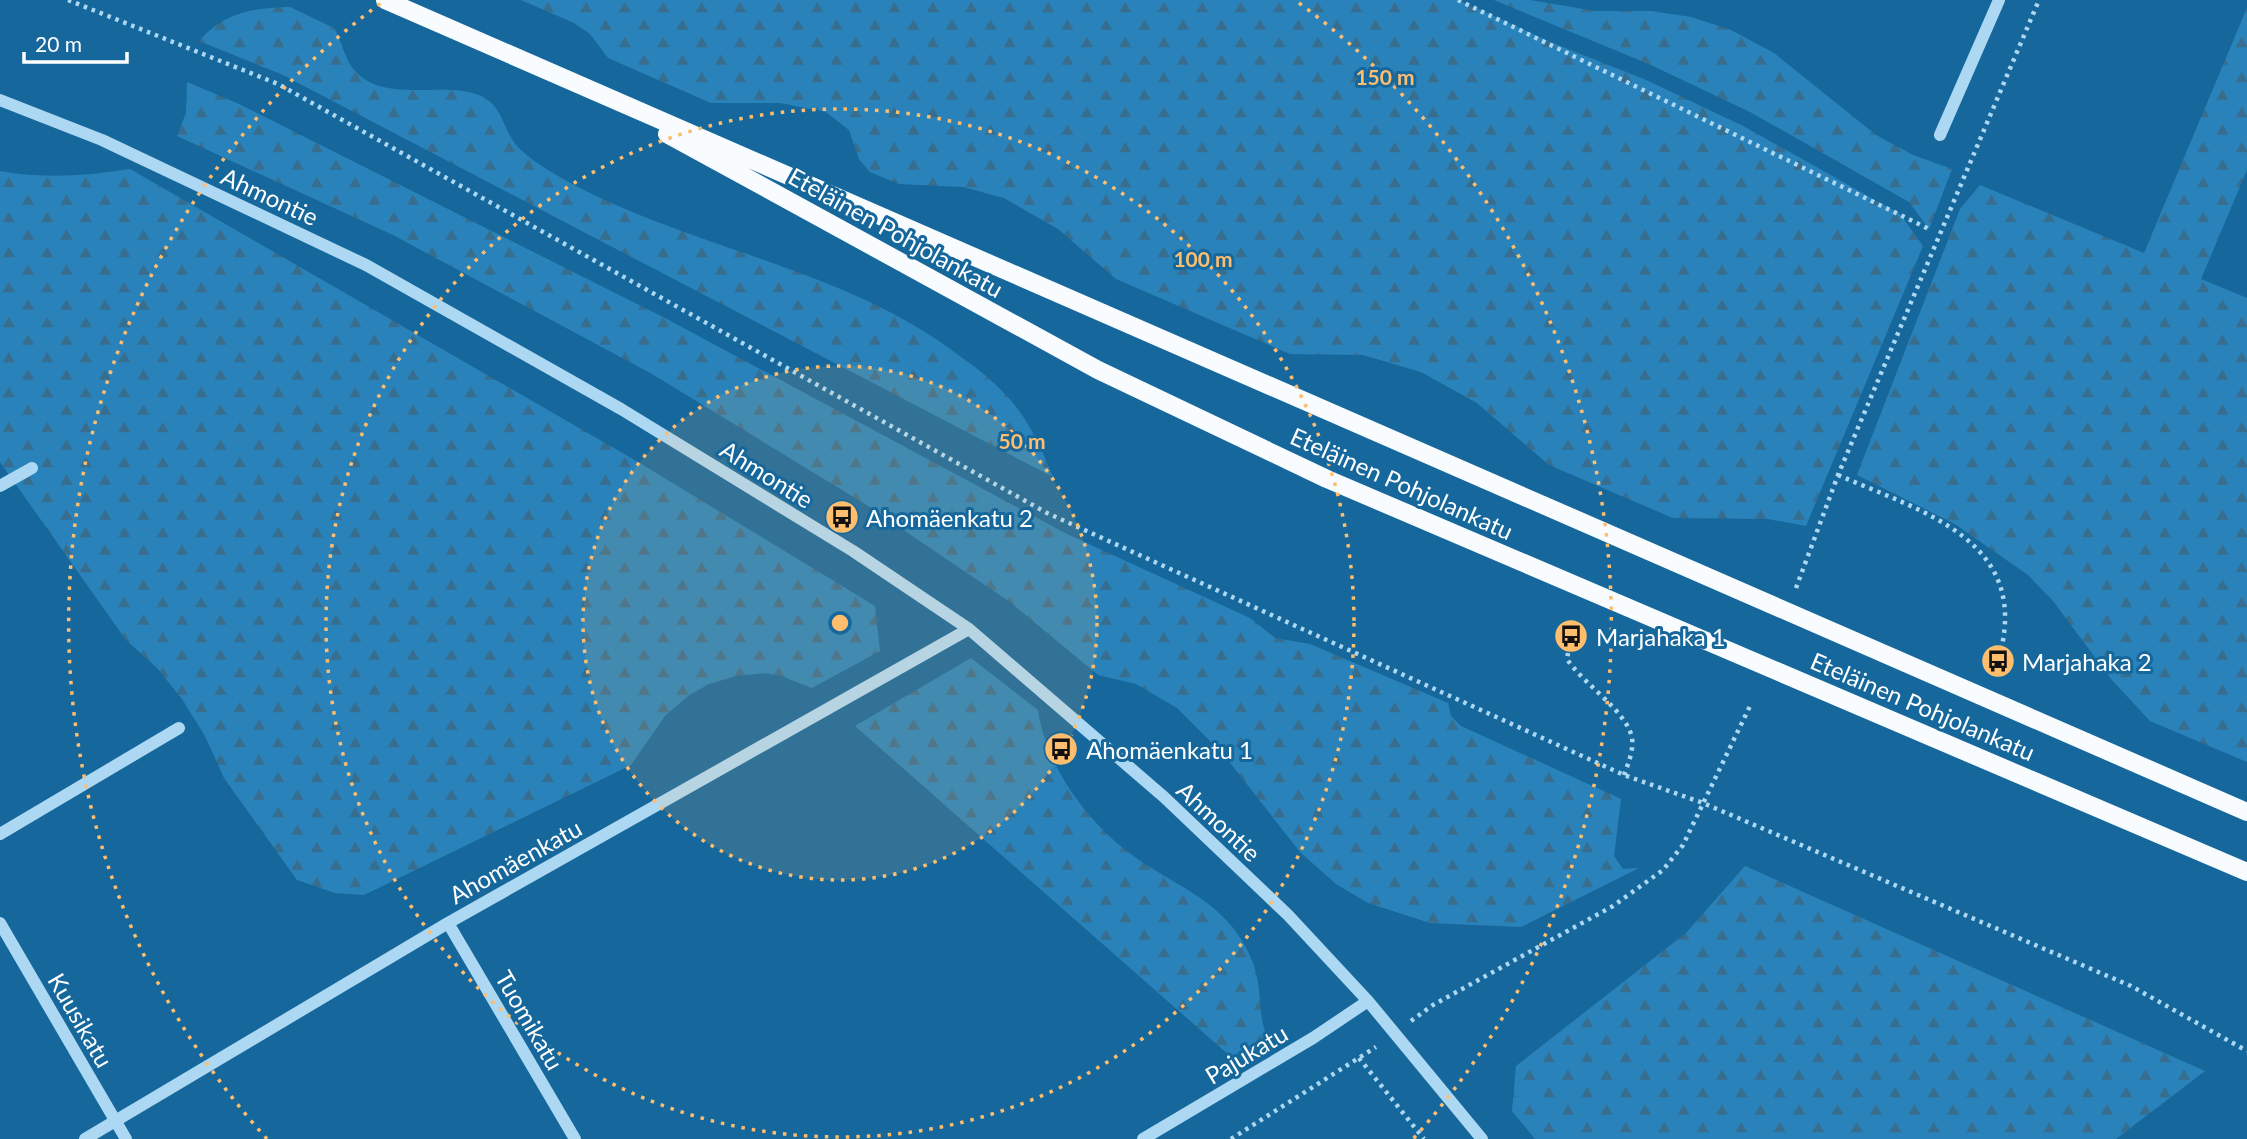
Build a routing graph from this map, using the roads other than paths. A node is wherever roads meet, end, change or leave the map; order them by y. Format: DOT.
graph roads {
  1 [pos="385,0"];
  2 [pos="1999,0"];
  3 [pos="566,79"];
  4 [pos="0,100"];
  5 [pos="1940,135"];
  6 [pos="32,468"];
  7 [pos="0,486"];
  8 [pos="969,629"];
  9 [pos="179,728"];
  10 [pos="2247,813"];
  11 [pos="0,834"];
  12 [pos="2247,872"];
  13 [pos="0,923"];
  14 [pos="448,923"];
  15 [pos="1368,1001"];
  16 [pos="115,1121"];
  17 [pos="85,1139"];
  18 [pos="125,1139"];
  19 [pos="575,1139"];
  20 [pos="1143,1139"];
  21 [pos="1482,1139"];
  1 -- 3 [label="main road, Eteläinen Pohjolankatu"];
  2 -- 5 [label="street"];
  3 -- 10 [label="main road, Eteläinen Pohjolankatu"];
  3 -- 12 [label="main road, Eteläinen Pohjolankatu"];
  4 -- 8 [label="street, Ahmontie"];
  6 -- 7 [label="street"];
  8 -- 14 [label="street, Ahomäenkatu"];
  8 -- 15 [label="street, Ahmontie"];
  9 -- 11 [label="street"];
  13 -- 16 [label="street, Kuusikatu"];
  14 -- 16 [label="street, Ahomäenkatu"];
  14 -- 19 [label="street, Tuomikatu"];
  15 -- 20 [label="street, Pajukatu"];
  15 -- 21 [label="street, Ahmontie"];
  16 -- 17 [label="street, Ahomäenkatu"];
  16 -- 18 [label="street, Kuusikatu"];
}
